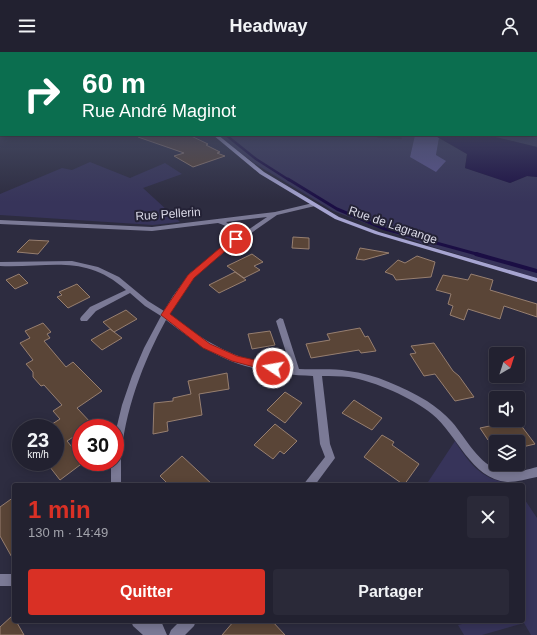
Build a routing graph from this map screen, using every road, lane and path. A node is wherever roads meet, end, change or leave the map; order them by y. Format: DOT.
graph roads {
  1 [pos="230,147"];
  2 [pos="313,205"];
  3 [pos="275,214"];
  4 [pos="218,221"];
  5 [pos="0,222"];
  6 [pos="236,239"];
  7 [pos="0,264"];
  8 [pos="537,280"];
  9 [pos="131,290"];
  10 [pos="165,315"];
  11 [pos="84,319"];
  12 [pos="280,321"];
  13 [pos="296,372"];
  14 [pos="317,373"];
  15 [pos="537,472"];
  16 [pos="116,483"];
  17 [pos="310,483"];
  18 [pos="0,580"];
  19 [pos="12,580"];
  20 [pos="140,623"];
  21 [pos="155,623"];
  22 [pos="187,623"];
  23 [pos="152,635"];
  24 [pos="160,635"];
  25 [pos="176,635"];
  1 -- 2 [label="street, Rue de Lagrange"];
  2 -- 3 [label="street, Rue Pellerin"];
  2 -- 8 [label="street, Rue de Lagrange"];
  3 -- 4 [label="street, Rue Pellerin"];
  3 -- 6 [label="street"];
  4 -- 5 [label="street, Rue Pellerin"];
  4 -- 6 [label="street"];
  6 -- 10 [label="street"];
  7 -- 9 [label="street"];
  9 -- 10 [label="street"];
  9 -- 11 [label="street"];
  10 -- 13 [label="street"];
  10 -- 16 [label="street"];
  12 -- 13 [label="street"];
  13 -- 14 [label="street"];
  14 -- 15 [label="street"];
  14 -- 17 [label="street"];
  18 -- 19 [label="street"];
  20 -- 23 [label="street"];
  21 -- 24 [label="street"];
  22 -- 25 [label="street"];
}
